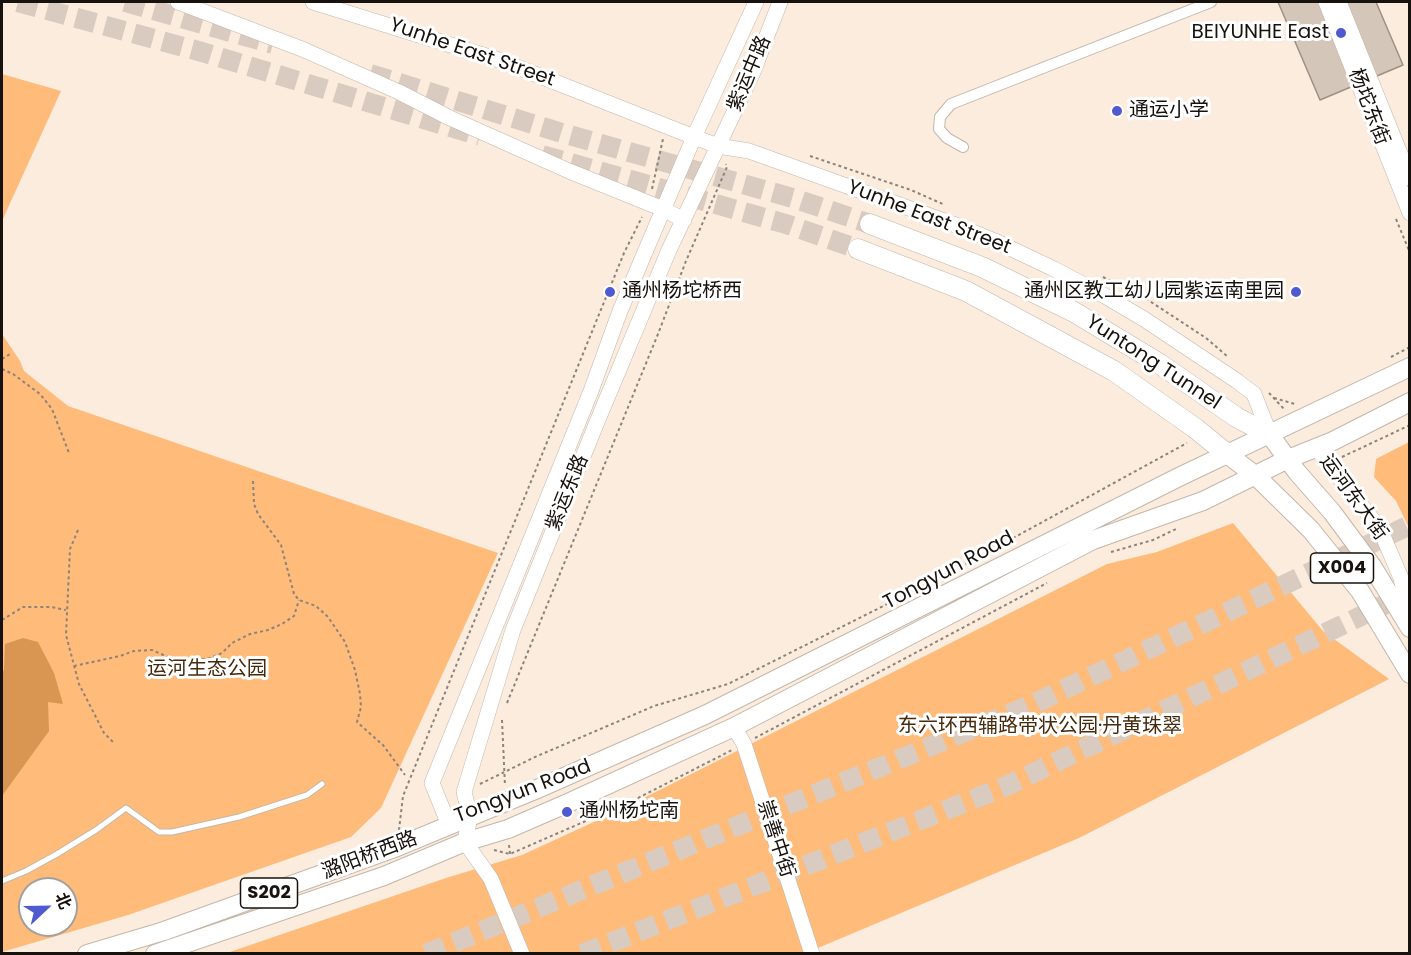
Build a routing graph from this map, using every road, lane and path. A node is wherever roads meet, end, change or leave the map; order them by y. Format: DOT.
graph roads {
  1 [pos="178,2"];
  2 [pos="313,2"];
  3 [pos="756,2"];
  4 [pos="780,2"];
  5 [pos="1211,2"];
  6 [pos="1326,2"];
  7 [pos="1340,2"];
  8 [pos="667,125"];
  9 [pos="694,137"];
  10 [pos="718,146"];
  11 [pos="963,147"];
  12 [pos="1410,178"];
  13 [pos="655,206"];
  14 [pos="1410,213"];
  15 [pos="684,220"];
  16 [pos="870,224"];
  17 [pos="858,249"];
  18 [pos="1410,348"];
  19 [pos="10,354"];
  20 [pos="1389,358"];
  21 [pos="2,359"];
  22 [pos="1410,367"];
  23 [pos="2,369"];
  24 [pos="1410,402"];
  25 [pos="1260,405"];
  26 [pos="1300,405"];
  27 [pos="1410,425"];
  28 [pos="1202,434"];
  29 [pos="1270,435"];
  30 [pos="1320,452"];
  31 [pos="69,453"];
  32 [pos="1227,454"];
  33 [pos="1288,459"];
  34 [pos="1256,476"];
  35 [pos="253,481"];
  36 [pos="1182,526"];
  37 [pos="78,530"];
  38 [pos="1101,554"];
  39 [pos="1049,582"];
  40 [pos="299,600"];
  41 [pos="66,610"];
  42 [pos="1410,617"];
  43 [pos="2,620"];
  44 [pos="1410,628"];
  45 [pos="74,666"];
  46 [pos="1410,674"];
  47 [pos="507,704"];
  48 [pos="502,715"];
  49 [pos="734,727"];
  50 [pos="114,742"];
  51 [pos="744,744"];
  52 [pos="504,772"];
  53 [pos="405,775"];
  54 [pos="322,784"];
  55 [pos="464,792"];
  56 [pos="506,802"];
  57 [pos="470,816"];
  58 [pos="448,825"];
  59 [pos="508,829"];
  60 [pos="465,842"];
  61 [pos="397,847"];
  62 [pos="510,854"];
  63 [pos="2,881"];
  64 [pos="87,954"];
  65 [pos="155,954"];
  66 [pos="522,954"];
  67 [pos="812,954"];
  1 -- 13 [label="main road"];
  2 -- 8 [label="main road, Yunhe East Street / X004"];
  3 -- 9 [label="main road, 紫运中路"];
  4 -- 10 [label="main road, 紫运中路"];
  5 -- 11 [label="street"];
  6 -- 14 [label="main road, 杨坨东街"];
  7 -- 12 [label="main road, 杨坨东街"];
  8 -- 9 [label="main road, Yunhe East Street / X004"];
  8 -- 13 [label="path, 紫运东路"];
  9 -- 10 [label="main road, Yunhe East Street / X004"];
  9 -- 13 [label="main road, 紫运东路"];
  10 -- 15 [label="main road, 紫运东路"];
  10 -- 25 [label="main road, Yunhe East Street / X004"];
  10 -- 47 [label="path, 紫运东路"];
  13 -- 15 [label="main road"];
  13 -- 58 [label="main road, 紫运东路"];
  13 -- 61 [label="path, 紫运东路"];
  15 -- 55 [label="main road, 紫运东路"];
  16 -- 29 [label="highway, Yuntong Tunnel"];
  17 -- 28 [label="highway, Yuntong Tunnel"];
  18 -- 20 [label="path"];
  19 -- 21 [label="path"];
  22 -- 29 [label="main road, Tongyun Road"];
  23 -- 31 [label="path"];
  24 -- 30 [label="main road"];
  25 -- 26 [label="path"];
  25 -- 29 [label="main road, Yunhe East Street / X004"];
  27 -- 30 [label="path"];
  28 -- 32 [label="highway, Yuntong Tunnel"];
  28 -- 52 [label="path, Tongyun Road"];
  29 -- 32 [label="main road, Tongyun Road"];
  29 -- 33 [label="main road, Yunhe East Street / X004"];
  30 -- 33 [label="main road, Tongyun Road"];
  30 -- 42 [label="main road, 运河东大街"];
  32 -- 34 [label="main road, X004"];
  32 -- 56 [label="main road, Tongyun Road"];
  33 -- 34 [label="main road, Tongyun Road"];
  33 -- 44 [label="main road, Yunhe East Street / X004"];
  34 -- 46 [label="main road, X004"];
  34 -- 49 [label="main road, Tongyun Road"];
  35 -- 40 [label="path"];
  36 -- 38 [label="path"];
  37 -- 41 [label="path"];
  39 -- 51 [label="path"];
  40 -- 45 [label="path"];
  40 -- 53 [label="path"];
  41 -- 43 [label="path"];
  41 -- 45 [label="path"];
  45 -- 50 [label="path"];
  48 -- 52 [label="path"];
  49 -- 51 [label="main road, 崇善中街"];
  49 -- 59 [label="main road, Tongyun Road"];
  51 -- 62 [label="path"];
  51 -- 67 [label="main road, 崇善中街"];
  52 -- 55 [label="path, Tongyun Road"];
  52 -- 56 [label="path"];
  54 -- 63 [label="lane"];
  55 -- 57 [label="main road"];
  56 -- 57 [label="main road, Tongyun Road"];
  57 -- 58 [label="main road, Tongyun Road"];
  57 -- 60 [label="main road"];
  58 -- 60 [label="main road, 紫运东路"];
  58 -- 61 [label="main road, 潞阳桥西路 / S202"];
  59 -- 60 [label="main road, Tongyun Road"];
  59 -- 62 [label="path"];
  60 -- 62 [label="path, Tongyun Road"];
  60 -- 65 [label="main road, 潞阳桥西路 / S202"];
  60 -- 66 [label="main road"];
  61 -- 64 [label="main road, 潞阳桥西路 / S202"];
}
